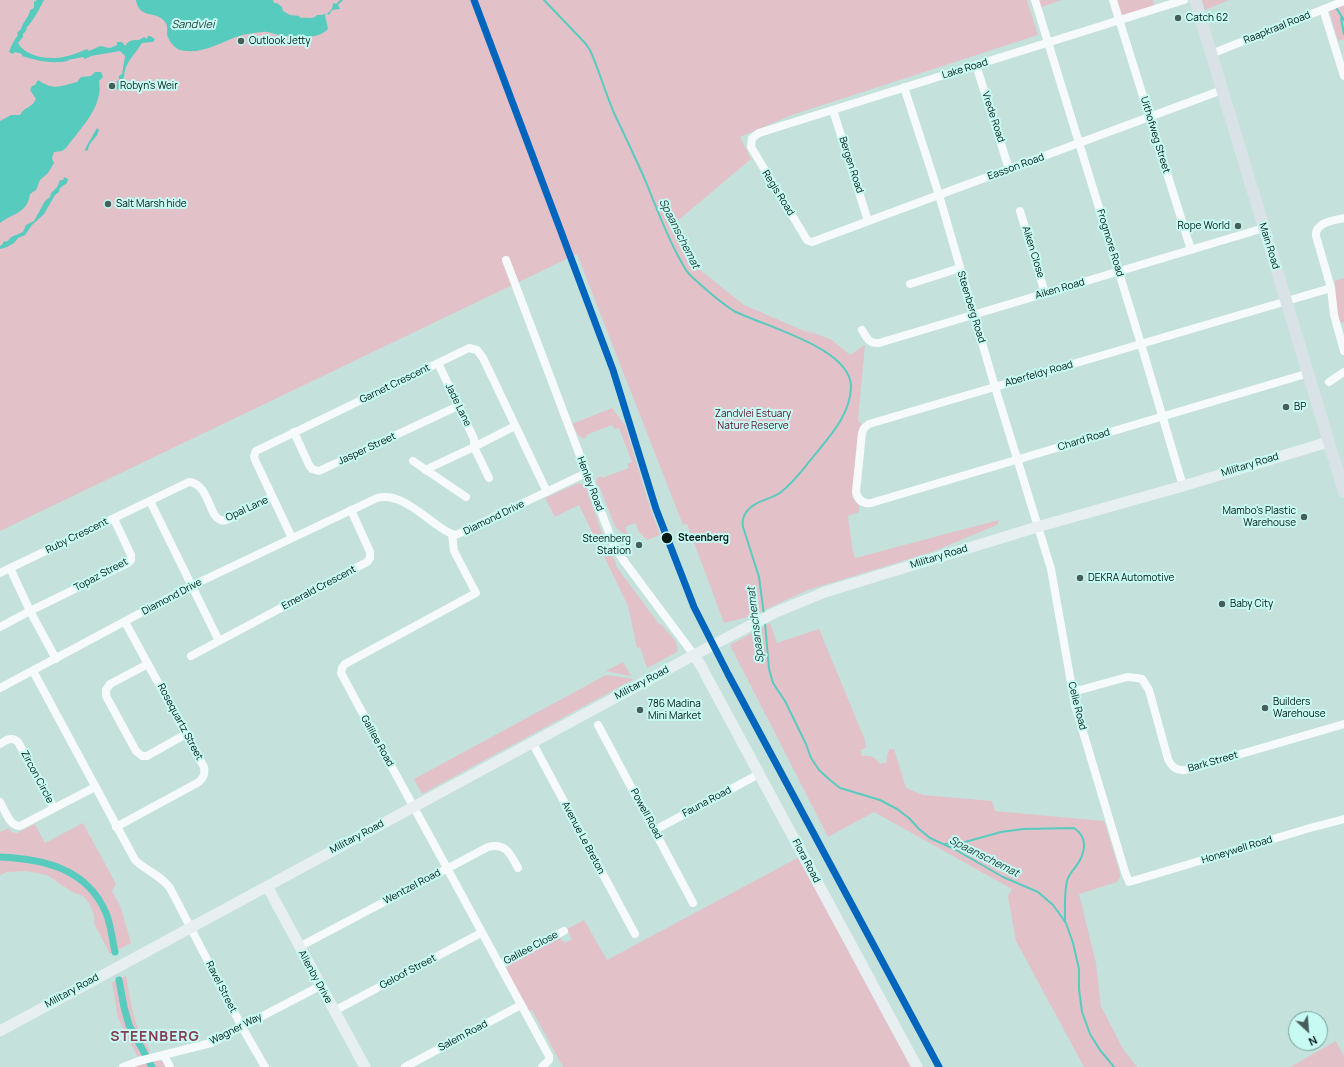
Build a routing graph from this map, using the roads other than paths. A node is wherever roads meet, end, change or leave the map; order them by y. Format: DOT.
graph roads {
  1 [pos="1035,0"];
  2 [pos="1113,0"];
  3 [pos="1184,0"];
  4 [pos="1195,0"];
  5 [pos="1342,2"];
  6 [pos="1326,8"];
  7 [pos="1120,21"];
  8 [pos="1048,43"];
  9 [pos="1211,54"];
  10 [pos="976,65"];
  11 [pos="1344,76"];
  12 [pos="904,87"];
  13 [pos="1222,90"];
  14 [pos="833,110"];
  15 [pos="1150,118"];
  16 [pos="750,142"];
  17 [pos="1080,143"];
  18 [pos="1009,169"];
  19 [pos="939,195"];
  20 [pos="1020,211"];
  21 [pos="1344,218"];
  22 [pos="868,221"];
  23 [pos="1264,228"];
  24 [pos="809,242"];
  25 [pos="1191,250"];
  26 [pos="506,260"];
  27 [pos="960,268"];
  28 [pos="1119,272"];
  29 [pos="910,284"];
  30 [pos="1331,288"];
  31 [pos="1045,293"];
  32 [pos="1286,301"];
  33 [pos="974,315"];
  34 [pos="862,330"];
  35 [pos="1141,344"];
  36 [pos="1344,351"];
  37 [pos="438,363"];
  38 [pos="1344,372"];
  39 [pos="1309,373"];
  40 [pos="1329,382"];
  41 [pos="995,387"];
  42 [pos="458,406"];
  43 [pos="1162,416"];
  44 [pos="515,426"];
  45 [pos="294,432"];
  46 [pos="1328,442"];
  47 [pos="474,447"];
  48 [pos="1017,459"];
  49 [pos="413,462"];
  50 [pos="426,470"];
  51 [pos="586,473"];
  52 [pos="489,478"];
  53 [pos="1183,486"];
  54 [pos="1343,487"];
  55 [pos="547,492"];
  56 [pos="272,497"];
  57 [pos="466,497"];
  58 [pos="859,500"];
  59 [pos="150,501"];
  60 [pos="352,510"];
  61 [pos="114,518"];
  62 [pos="1038,527"];
  63 [pos="452,534"];
  64 [pos="292,538"];
  65 [pos="10,568"];
  66 [pos="0,573"];
  67 [pos="191,586"];
  68 [pos="30,611"];
  69 [pos="125,622"];
  70 [pos="0,627"];
  71 [pos="219,641"];
  72 [pos="694,655"];
  73 [pos="191,656"];
  74 [pos="56,659"];
  75 [pos="148,664"];
  76 [pos="33,671"];
  77 [pos="0,688"];
  78 [pos="1073,692"];
  79 [pos="1344,724"];
  80 [pos="598,725"];
  81 [pos="186,734"];
  82 [pos="532,742"];
  83 [pos="0,744"];
  84 [pos="759,774"];
  85 [pos="94,787"];
  86 [pos="0,802"];
  87 [pos="413,807"];
  88 [pos="54,808"];
  89 [pos="1344,819"];
  90 [pos="116,827"];
  91 [pos="655,830"];
  92 [pos="447,868"];
  93 [pos="518,868"];
  94 [pos="1129,882"];
  95 [pos="267,886"];
  96 [pos="693,903"];
  97 [pos="191,927"];
  98 [pos="564,931"];
  99 [pos="482,933"];
  100 [pos="635,934"];
  101 [pos="299,947"];
  102 [pos="499,965"];
  103 [pos="320,986"];
  104 [pos="521,1005"];
  105 [pos="334,1011"];
  106 [pos="242,1027"];
  107 [pos="0,1031"];
  108 [pos="164,1055"];
  109 [pos="123,1067"];
  110 [pos="170,1067"];
  111 [pos="265,1067"];
  112 [pos="364,1067"];
  113 [pos="405,1067"];
  114 [pos="542,1067"];
  115 [pos="917,1067"];
  1 -- 8 [label="street, Frogmore Road"];
  2 -- 7 [label="street, Uithofweg Street"];
  3 -- 7 [label="street, Lake Road"];
  4 -- 9 [label="main road, Main Road"];
  5 -- 6 [label="street, Raapkraal Road"];
  6 -- 9 [label="street, Raapkraal Road"];
  6 -- 11 [label="street"];
  7 -- 8 [label="street, Lake Road"];
  7 -- 15 [label="street, Uithofweg Street"];
  8 -- 10 [label="street, Lake Road"];
  8 -- 17 [label="street, Frogmore Road"];
  9 -- 13 [label="main road, Main Road"];
  10 -- 12 [label="street, Lake Road"];
  10 -- 18 [label="street, Vrede Road"];
  12 -- 14 [label="street, Lake Road"];
  12 -- 19 [label="street, Steenberg Road"];
  13 -- 15 [label="street, Easson Road"];
  13 -- 23 [label="main road, Main Road"];
  14 -- 16 [label="street, Lake Road"];
  14 -- 22 [label="street, Bergen Road"];
  15 -- 17 [label="street, Easson Road"];
  15 -- 25 [label="street, Uithofweg Street"];
  16 -- 24 [label="street, Regis Road"];
  17 -- 18 [label="street, Easson Road"];
  17 -- 28 [label="street, Frogmore Road"];
  18 -- 19 [label="street, Easson Road"];
  19 -- 22 [label="street, Easson Road"];
  19 -- 27 [label="street, Steenberg Road"];
  20 -- 31 [label="street, Aiken Close"];
  21 -- 30 [label="street"];
  22 -- 24 [label="street, Easson Road"];
  23 -- 25 [label="street, Aiken Road"];
  23 -- 32 [label="main road, Main Road"];
  25 -- 28 [label="street, Aiken Road"];
  26 -- 51 [label="street, Henley Road"];
  27 -- 29 [label="street"];
  27 -- 33 [label="street, Steenberg Road"];
  28 -- 31 [label="street, Aiken Road"];
  28 -- 35 [label="street, Frogmore Road"];
  30 -- 32 [label="street, Aberfeldy Road"];
  30 -- 36 [label="street"];
  31 -- 33 [label="street, Aiken Road"];
  32 -- 35 [label="street, Aberfeldy Road"];
  32 -- 39 [label="main road, Main Road"];
  33 -- 34 [label="street, Aiken Road"];
  33 -- 41 [label="street, Steenberg Road"];
  35 -- 41 [label="street, Aberfeldy Road"];
  35 -- 43 [label="street, Frogmore Road"];
  37 -- 42 [label="street, Jade Lane"];
  37 -- 44 [label="street, Garnet Crescent"];
  37 -- 45 [label="street, Garnet Crescent"];
  38 -- 40 [label="street"];
  39 -- 43 [label="street, Chard Road"];
  39 -- 46 [label="main road, Main Road"];
  41 -- 48 [label="street, Steenberg Road"];
  41 -- 58 [label="street, Aberfeldy Road"];
  42 -- 45 [label="street, Jasper Street"];
  42 -- 47 [label="street, Jade Lane"];
  43 -- 48 [label="street, Chard Road"];
  43 -- 53 [label="street, Frogmore Road"];
  44 -- 47 [label="street"];
  44 -- 55 [label="street, Garnet Crescent"];
  45 -- 56 [label="street, Garnet Crescent"];
  46 -- 53 [label="main road, Military Road"];
  46 -- 54 [label="main road, Main Road"];
  47 -- 50 [label="street"];
  47 -- 52 [label="street, Jade Lane"];
  48 -- 58 [label="street, Chard Road"];
  48 -- 62 [label="street, Steenberg Road"];
  49 -- 50 [label="street"];
  50 -- 57 [label="street"];
  51 -- 55 [label="street, Diamond Drive"];
  51 -- 72 [label="street, Henley Road"];
  53 -- 62 [label="main road, Military Road"];
  55 -- 63 [label="street, Diamond Drive"];
  56 -- 59 [label="street, Opal Lane"];
  56 -- 64 [label="street, Garnet Crescent"];
  59 -- 61 [label="street, Ruby Crescent"];
  59 -- 67 [label="street"];
  60 -- 63 [label="street, Diamond Drive"];
  60 -- 64 [label="street, Diamond Drive"];
  60 -- 71 [label="street, Emerald Crescent"];
  61 -- 65 [label="street, Ruby Crescent"];
  61 -- 68 [label="street, Topaz Street"];
  62 -- 72 [label="main road, Military Road"];
  62 -- 78 [label="street, Celie Road"];
  63 -- 87 [label="street, Galilee Road"];
  64 -- 67 [label="street, Diamond Drive"];
  65 -- 66 [label="street, Ruby Crescent"];
  65 -- 68 [label="street"];
  67 -- 69 [label="street, Diamond Drive"];
  67 -- 71 [label="street"];
  68 -- 70 [label="street, Topaz Street"];
  68 -- 74 [label="street"];
  69 -- 74 [label="street, Diamond Drive"];
  69 -- 75 [label="street, Rosequartz Street"];
  71 -- 73 [label="street, Emerald Crescent"];
  72 -- 82 [label="main road, Military Road"];
  72 -- 84 [label="main road, Flora Road"];
  74 -- 76 [label="street, Diamond Drive"];
  75 -- 81 [label="street, Rosequartz Street"];
  75 -- 81 [label="street"];
  76 -- 77 [label="street, Diamond Drive"];
  76 -- 85 [label="street"];
  78 -- 79 [label="street, Bark Street"];
  78 -- 94 [label="street, Celie Road"];
  80 -- 91 [label="street, Powell Road"];
  81 -- 90 [label="street, Rosequartz Street"];
  82 -- 87 [label="main road, Military Road"];
  82 -- 100 [label="street, Avenue Le Breton"];
  83 -- 88 [label="street, Zircon Circle"];
  84 -- 91 [label="street, Fauna Road"];
  84 -- 115 [label="main road, Flora Road"];
  85 -- 88 [label="street, Zircon Circle"];
  85 -- 90 [label="street"];
  86 -- 88 [label="street, Zircon Circle"];
  87 -- 92 [label="street, Galilee Road"];
  87 -- 95 [label="main road, Military Road"];
  89 -- 94 [label="street, Honeywell Road"];
  90 -- 97 [label="street"];
  91 -- 96 [label="street, Powell Road"];
  92 -- 93 [label="street, Wentzel Road"];
  92 -- 99 [label="street, Galilee Road"];
  92 -- 101 [label="street, Wentzel Road"];
  95 -- 97 [label="main road, Military Road"];
  95 -- 101 [label="main road, Allenby Drive"];
  97 -- 106 [label="street, Ravel Street"];
  97 -- 107 [label="main road, Military Road"];
  98 -- 102 [label="street, Galilee Close"];
  99 -- 102 [label="street, Galilee Road"];
  99 -- 105 [label="street, Geloof Street"];
  101 -- 103 [label="main road, Allenby Drive"];
  102 -- 104 [label="street, Galilee Road"];
  103 -- 105 [label="main road, Allenby Drive"];
  103 -- 106 [label="street, Wagner Way"];
  104 -- 113 [label="street, Salem Road"];
  104 -- 114 [label="street, Galilee Road"];
  105 -- 112 [label="main road, Allenby Drive"];
  106 -- 108 [label="street, Wagner Way"];
  106 -- 111 [label="street, Ravel Street"];
  108 -- 109 [label="street, Wagner Way"];
  108 -- 110 [label="street"];
}
